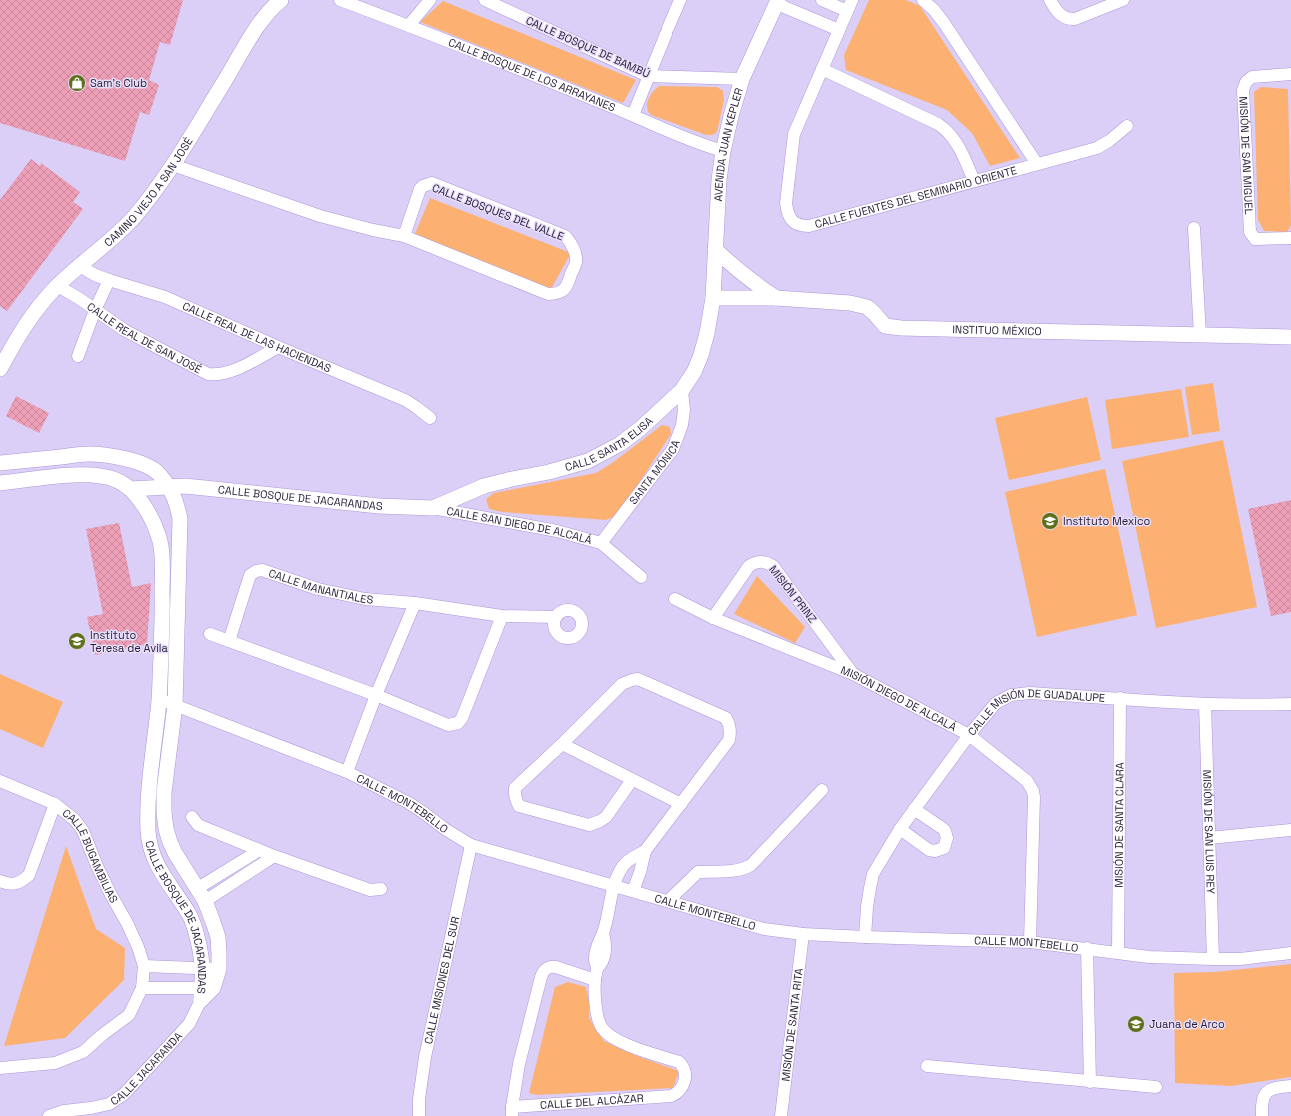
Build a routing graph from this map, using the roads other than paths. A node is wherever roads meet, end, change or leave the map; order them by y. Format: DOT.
graph roads {
  1 [pos="281,0"];
  2 [pos="340,0"];
  3 [pos="430,0"];
  4 [pos="485,0"];
  5 [pos="680,0"];
  6 [pos="822,0"];
  7 [pos="923,0"];
  8 [pos="1050,0"];
  9 [pos="1123,0"];
  10 [pos="777,2"];
  11 [pos="849,6"];
  12 [pos="408,25"];
  13 [pos="839,30"];
  14 [pos="822,69"];
  15 [pos="1291,74"];
  16 [pos="648,76"];
  17 [pos="742,78"];
  18 [pos="633,115"];
  19 [pos="1127,126"];
  20 [pos="723,151"];
  21 [pos="1037,164"];
  22 [pos="173,165"];
  23 [pos="974,181"];
  24 [pos="1194,228"];
  25 [pos="404,236"];
  26 [pos="1291,238"];
  27 [pos="715,249"];
  28 [pos="80,266"];
  29 [pos="109,280"];
  30 [pos="58,286"];
  31 [pos="713,298"];
  32 [pos="776,298"];
  33 [pos="95,310"];
  34 [pos="1200,335"];
  35 [pos="1291,337"];
  36 [pos="278,347"];
  37 [pos="78,356"];
  38 [pos="0,370"];
  39 [pos="682,390"];
  40 [pos="430,418"];
  41 [pos="0,463"];
  42 [pos="0,483"];
  43 [pos="168,486"];
  44 [pos="131,489"];
  45 [pos="433,508"];
  46 [pos="601,543"];
  47 [pos="641,577"];
  48 [pos="675,598"];
  49 [pos="415,603"];
  50 [pos="502,616"];
  51 [pos="556,617"];
  52 [pos="712,618"];
  53 [pos="210,634"];
  54 [pos="229,641"];
  55 [pos="853,674"];
  56 [pos="376,695"];
  57 [pos="1120,698"];
  58 [pos="159,699"];
  59 [pos="1205,704"];
  60 [pos="1291,704"];
  61 [pos="175,705"];
  62 [pos="969,735"];
  63 [pos="562,744"];
  64 [pos="347,772"];
  65 [pos="632,780"];
  66 [pos="0,781"];
  67 [pos="822,790"];
  68 [pos="55,804"];
  69 [pos="680,804"];
  70 [pos="914,809"];
  71 [pos="192,817"];
  72 [pos="900,829"];
  73 [pos="1291,830"];
  74 [pos="1209,838"];
  75 [pos="471,845"];
  76 [pos="258,851"];
  77 [pos="645,851"];
  78 [pos="274,856"];
  79 [pos="0,881"];
  80 [pos="614,886"];
  81 [pos="381,889"];
  82 [pos="633,891"];
  83 [pos="202,894"];
  84 [pos="668,901"];
  85 [pos="803,934"];
  86 [pos="865,937"];
  87 [pos="1030,942"];
  88 [pos="1087,948"];
  89 [pos="1118,953"];
  90 [pos="1291,953"];
  91 [pos="1213,959"];
  92 [pos="144,966"];
  93 [pos="202,969"];
  94 [pos="219,969"];
  95 [pos="595,980"];
  96 [pos="142,988"];
  97 [pos="205,992"];
  98 [pos="927,1066"];
  99 [pos="0,1068"];
  100 [pos="1090,1082"];
  101 [pos="1291,1086"];
  102 [pos="1156,1088"];
  103 [pos="512,1112"];
  104 [pos="49,1116"];
  105 [pos="419,1116"];
  106 [pos="781,1116"];
  107 [pos="1262,1116"];
  1 -- 22 [label="street, CAMINO VIEJO A SAN JOSÉ"];
  2 -- 12 [label="street, CALLE BOSQUE DE LOS ARRAYANES"];
  3 -- 12 [label="street"];
  4 -- 16 [label="street, CALLE BOSQUE DE BAMBÚ"];
  5 -- 16 [label="street"];
  6 -- 11 [label="street"];
  7 -- 21 [label="street"];
  8 -- 9 [label="street"];
  10 -- 13 [label="street"];
  10 -- 17 [label="street, AVENIDA JUAN KEPLER"];
  11 -- 13 [label="street"];
  12 -- 18 [label="street, CALLE BOSQUE DE LOS ARRAYANES"];
  13 -- 14 [label="street"];
  14 -- 23 [label="street"];
  14 -- 23 [label="street, CALLE FUENTES DEL SEMINARIO ORIENTE"];
  15 -- 26 [label="street, MISIÓN DE SAN MIGUEL"];
  16 -- 17 [label="street, CALLE BOSQUE DE BAMBÚ"];
  16 -- 18 [label="street"];
  17 -- 20 [label="street, AVENIDA JUAN KEPLER"];
  18 -- 20 [label="street, CALLE BOSQUE DE LOS ARRAYANES"];
  19 -- 21 [label="street, CALLE FUENTES DEL SEMINARIO ORIENTE"];
  20 -- 27 [label="street, AVENIDA JUAN KEPLER"];
  21 -- 23 [label="street, CALLE FUENTES DEL SEMINARIO ORIENTE"];
  22 -- 25 [label="street, CALLE BOSQUES DEL VALLE"];
  22 -- 28 [label="street, CAMINO VIEJO A SAN JOSÉ"];
  24 -- 34 [label="street"];
  25 -- 25 [label="street, CALLE BOSQUES DEL VALLE"];
  27 -- 31 [label="street, AVENIDA JUAN KEPLER"];
  27 -- 32 [label="street"];
  28 -- 29 [label="street, CALLE REAL DE LAS HACIENDAS"];
  28 -- 30 [label="street, CAMINO VIEJO A SAN JOSÉ"];
  29 -- 33 [label="street"];
  29 -- 36 [label="street, CALLE REAL DE LAS HACIENDAS"];
  30 -- 33 [label="street, CALLE REAL DE SAN JOSÉ"];
  30 -- 38 [label="street, CAMINO VIEJO A SAN JOSÉ"];
  31 -- 32 [label="street, INSTITUO MÉXICO"];
  31 -- 39 [label="street, CALLE SANTA ELISA"];
  32 -- 34 [label="street, INSTITUO MÉXICO"];
  33 -- 36 [label="street, CALLE REAL DE SAN JOSÉ"];
  33 -- 37 [label="street"];
  34 -- 35 [label="street, INSTITUO MÉXICO"];
  36 -- 40 [label="street, CALLE REAL DE LAS HACIENDAS"];
  39 -- 45 [label="street, CALLE SANTA ELISA"];
  39 -- 46 [label="street, SANTA MÓNICA"];
  41 -- 43 [label="street"];
  42 -- 44 [label="street"];
  43 -- 44 [label="street, CALLE BOSQUE DE JACARANDAS"];
  43 -- 45 [label="street, CALLE BOSQUE DE JACARANDAS"];
  43 -- 61 [label="street, CALLE BOSQUE DE JACARANDAS"];
  44 -- 58 [label="street, CALLE BOSQUE DE JACARANDAS"];
  45 -- 46 [label="street, CALLE SAN DIEGO DE ALCALÁ"];
  46 -- 47 [label="street, CALLE SAN DIEGO DE ALCALÁ"];
  48 -- 52 [label="street, MISIÓN DIEGO DE ALCALÁ"];
  49 -- 50 [label="street, CALLE MANANTIALES"];
  49 -- 54 [label="street, CALLE MANANTIALES"];
  49 -- 56 [label="street"];
  50 -- 51 [label="street, CALLE MANANTIALES"];
  50 -- 56 [label="street"];
  52 -- 55 [label="street, MISIÓN DIEGO DE ALCALÁ"];
  52 -- 55 [label="street, MISIÓN PRINZ"];
  53 -- 54 [label="street"];
  54 -- 56 [label="street"];
  55 -- 62 [label="street, MISIÓN DIEGO DE ALCALÁ"];
  56 -- 64 [label="street"];
  57 -- 59 [label="street, CALLE MISIÓN DE GUADALUPE"];
  57 -- 62 [label="street, CALLE MISIÓN DE GUADALUPE"];
  57 -- 89 [label="street, MISIÓN DE SANTA CLARA"];
  58 -- 61 [label="street, CALLE MONTEBELLO"];
  58 -- 93 [label="street, CALLE BOSQUE DE JACARANDAS"];
  59 -- 60 [label="street, CALLE MISIÓN DE GUADALUPE"];
  59 -- 74 [label="street, MISIÓN DE SAN LUIS REY"];
  61 -- 64 [label="street, CALLE MONTEBELLO"];
  61 -- 83 [label="street, CALLE BOSQUE DE JACARANDAS"];
  62 -- 70 [label="street, CALLE MISIÓN DE GUADALUPE"];
  62 -- 87 [label="street, MISIÓN DIEGO DE ALCALÁ"];
  63 -- 65 [label="street"];
  63 -- 65 [label="street"];
  63 -- 69 [label="street"];
  64 -- 75 [label="street, CALLE MONTEBELLO"];
  65 -- 69 [label="street"];
  66 -- 68 [label="street, CALLE BUGAMBILIAS"];
  67 -- 84 [label="street"];
  68 -- 79 [label="street"];
  68 -- 92 [label="street, CALLE BUGAMBILIAS"];
  69 -- 77 [label="street"];
  70 -- 72 [label="street, CALLE MISIÓN DE GUADALUPE"];
  70 -- 72 [label="street"];
  71 -- 76 [label="street"];
  72 -- 86 [label="street, CALLE MISIÓN DE GUADALUPE"];
  73 -- 74 [label="street"];
  74 -- 91 [label="street, MISIÓN DE SAN LUIS REY"];
  75 -- 80 [label="street, CALLE MONTEBELLO"];
  75 -- 105 [label="street, CALLE MISIONES DEL SUR"];
  76 -- 78 [label="street"];
  76 -- 83 [label="street"];
  77 -- 80 [label="street"];
  77 -- 82 [label="street"];
  78 -- 81 [label="street"];
  78 -- 83 [label="street"];
  80 -- 82 [label="street, CALLE MONTEBELLO"];
  80 -- 95 [label="street"];
  82 -- 84 [label="street, CALLE MONTEBELLO"];
  83 -- 94 [label="street, CALLE BOSQUE DE JACARANDAS"];
  84 -- 85 [label="street, CALLE MONTEBELLO"];
  85 -- 86 [label="street, CALLE MONTEBELLO"];
  85 -- 106 [label="street, MISIÓN DE SANTA RITA"];
  86 -- 87 [label="street, CALLE MONTEBELLO"];
  87 -- 88 [label="street, CALLE MONTEBELLO"];
  88 -- 89 [label="street, CALLE MONTEBELLO"];
  88 -- 100 [label="street"];
  89 -- 91 [label="street, CALLE MONTEBELLO"];
  90 -- 91 [label="street, CALLE MONTEBELLO"];
  92 -- 93 [label="street"];
  92 -- 96 [label="street"];
  93 -- 94 [label="street"];
  93 -- 97 [label="street, CALLE BOSQUE DE JACARANDAS"];
  94 -- 97 [label="street, CALLE BOSQUE DE JACARANDAS"];
  95 -- 103 [label="street, CALLE DEL ALCÁZAR"];
  95 -- 103 [label="street, CALLE DEL ALCÁZAR"];
  96 -- 97 [label="street"];
  96 -- 99 [label="street"];
  97 -- 104 [label="street, CALLE JACARANDA"];
  98 -- 100 [label="street"];
  100 -- 102 [label="street"];
  101 -- 107 [label="street"];
}
